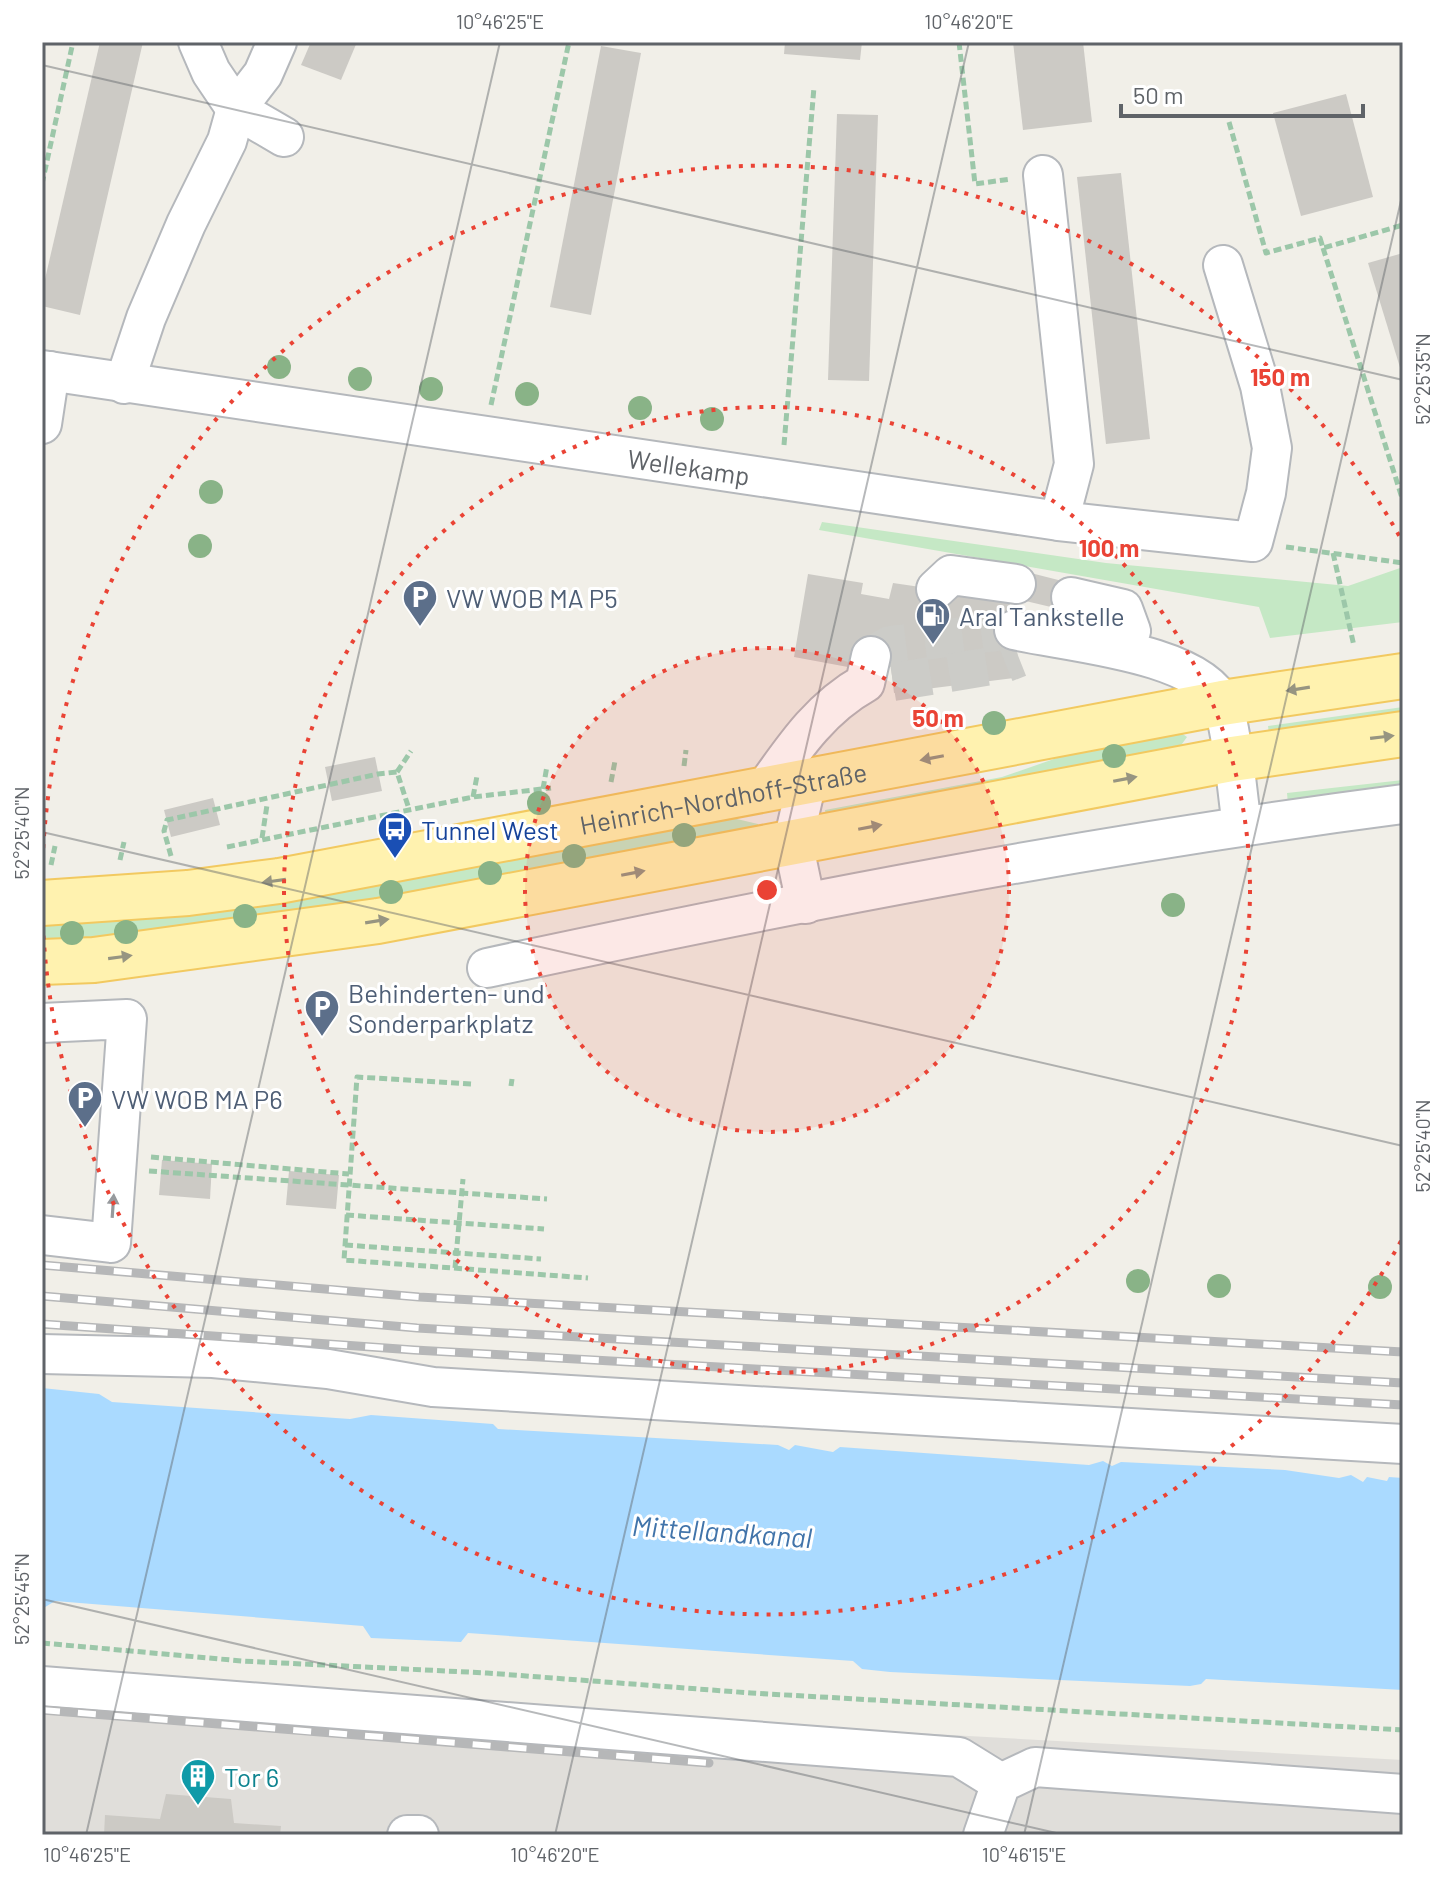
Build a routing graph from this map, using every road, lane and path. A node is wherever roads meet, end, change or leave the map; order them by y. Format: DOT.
graph roads {
  1 [pos="73,42"];
  2 [pos="198,42"];
  3 [pos="277,42"];
  4 [pos="569,42"];
  5 [pos="959,42"];
  6 [pos="814,87"];
  7 [pos="236,109"];
  8 [pos="1229,122"];
  9 [pos="284,137"];
  10 [pos="1043,175"];
  11 [pos="42,184"];
  12 [pos="1403,225"];
  13 [pos="1323,248"];
  14 [pos="1223,265"];
  15 [pos="46,371"];
  16 [pos="124,384"];
  17 [pos="42,424"];
  18 [pos="484,437"];
  19 [pos="781,480"];
  20 [pos="1403,501"];
  21 [pos="1059,521"];
  22 [pos="1253,542"];
  23 [pos="1333,553"];
  24 [pos="1403,563"];
  25 [pos="1016,584"];
  26 [pos="936,589"];
  27 [pos="1071,597"];
  28 [pos="1017,644"];
  29 [pos="1354,646"];
  30 [pos="1119,649"];
  31 [pos="876,674"];
  32 [pos="1403,676"];
  33 [pos="1222,703"];
  34 [pos="1403,734"];
  35 [pos="686,750"];
  36 [pos="411,751"];
  37 [pos="1232,759"];
  38 [pos="615,761"];
  39 [pos="547,766"];
  40 [pos="683,771"];
  41 [pos="397,772"];
  42 [pos="477,776"];
  43 [pos="807,781"];
  44 [pos="611,783"];
  45 [pos="543,789"];
  46 [pos="764,790"];
  47 [pos="473,797"];
  48 [pos="1403,804"];
  49 [pos="267,805"];
  50 [pos="409,809"];
  51 [pos="1242,825"];
  52 [pos="262,838"];
  53 [pos="124,842"];
  54 [pos="793,842"];
  55 [pos="55,846"];
  56 [pos="173,861"];
  57 [pos="119,865"];
  58 [pos="46,886"];
  59 [pos="806,904"];
  60 [pos="42,962"];
  61 [pos="487,968"];
  62 [pos="42,1023"];
  63 [pos="471,1084"];
  64 [pos="138,1156"];
  65 [pos="161,1172"];
  66 [pos="349,1174"];
  67 [pos="463,1179"];
  68 [pos="348,1186"];
  69 [pos="461,1193"];
  70 [pos="547,1199"];
  71 [pos="346,1215"];
  72 [pos="458,1223"];
  73 [pos="544,1229"];
  74 [pos="42,1235"];
  75 [pos="345,1245"];
  76 [pos="456,1253"];
  77 [pos="541,1259"];
  78 [pos="455,1268"];
  79 [pos="588,1278"];
  80 [pos="42,1354"];
  81 [pos="1403,1444"];
  82 [pos="42,1643"];
  83 [pos="42,1686"];
  84 [pos="1403,1730"];
  85 [pos="1001,1783"];
  86 [pos="1403,1794"];
  87 [pos="407,1835"];
  88 [pos="419,1835"];
  89 [pos="983,1835"];
  1 -- 11 [label="path"];
  2 -- 7 [label="street"];
  3 -- 7 [label="street"];
  4 -- 18 [label="path"];
  5 -- 10 [label="path"];
  6 -- 19 [label="path"];
  7 -- 9 [label="street"];
  7 -- 16 [label="street"];
  8 -- 13 [label="path"];
  10 -- 21 [label="street"];
  12 -- 13 [label="path"];
  13 -- 20 [label="path"];
  14 -- 22 [label="street"];
  15 -- 16 [label="street, Wellekamp"];
  15 -- 17 [label="street"];
  16 -- 18 [label="street, Wellekamp"];
  18 -- 19 [label="street, Wellekamp"];
  19 -- 21 [label="street, Wellekamp"];
  21 -- 22 [label="street, Wellekamp"];
  22 -- 23 [label="path"];
  23 -- 24 [label="path"];
  23 -- 29 [label="path"];
  25 -- 26 [label="street"];
  27 -- 30 [label="street"];
  28 -- 30 [label="street"];
  30 -- 33 [label="street"];
  31 -- 46 [label="street"];
  32 -- 33 [label="main road, Heinrich-Nordhoff-Straße, one-way"];
  33 -- 37 [label="street"];
  33 -- 43 [label="main road, Heinrich-Nordhoff-Straße, one-way"];
  37 -- 34 [label="main road, one-way"];
  35 -- 40 [label="path"];
  36 -- 41 [label="path"];
  37 -- 51 [label="street"];
  54 -- 37 [label="main road, one-way"];
  38 -- 44 [label="path"];
  39 -- 45 [label="path"];
  41 -- 50 [label="path"];
  41 -- 56 [label="path"];
  42 -- 47 [label="path"];
  43 -- 46 [label="main road, Heinrich-Nordhoff-Straße"];
  43 -- 54 [label="street"];
  46 -- 58 [label="main road, Heinrich-Nordhoff-Straße, one-way"];
  48 -- 51 [label="street"];
  49 -- 52 [label="path"];
  51 -- 59 [label="street"];
  53 -- 57 [label="path"];
  54 -- 59 [label="street"];
  60 -- 54 [label="main road, one-way"];
  55 -- 58 [label="path"];
  59 -- 61 [label="street"];
  74 -- 62 [label="street, one-way"];
  63 -- 66 [label="path"];
  64 -- 66 [label="path"];
  65 -- 68 [label="path"];
  66 -- 68 [label="path"];
  67 -- 69 [label="path"];
  68 -- 69 [label="path"];
  68 -- 71 [label="path"];
  69 -- 70 [label="path"];
  69 -- 72 [label="path"];
  71 -- 72 [label="path"];
  71 -- 75 [label="path"];
  72 -- 73 [label="path"];
  72 -- 76 [label="path"];
  75 -- 76 [label="path"];
  75 -- 78 [label="path"];
  76 -- 77 [label="path"];
  76 -- 78 [label="path"];
  78 -- 79 [label="path"];
  80 -- 81 [label="street"];
  82 -- 84 [label="path"];
  83 -- 85 [label="street"];
  85 -- 86 [label="street"];
  85 -- 89 [label="street"];
  87 -- 88 [label="street"];
}
